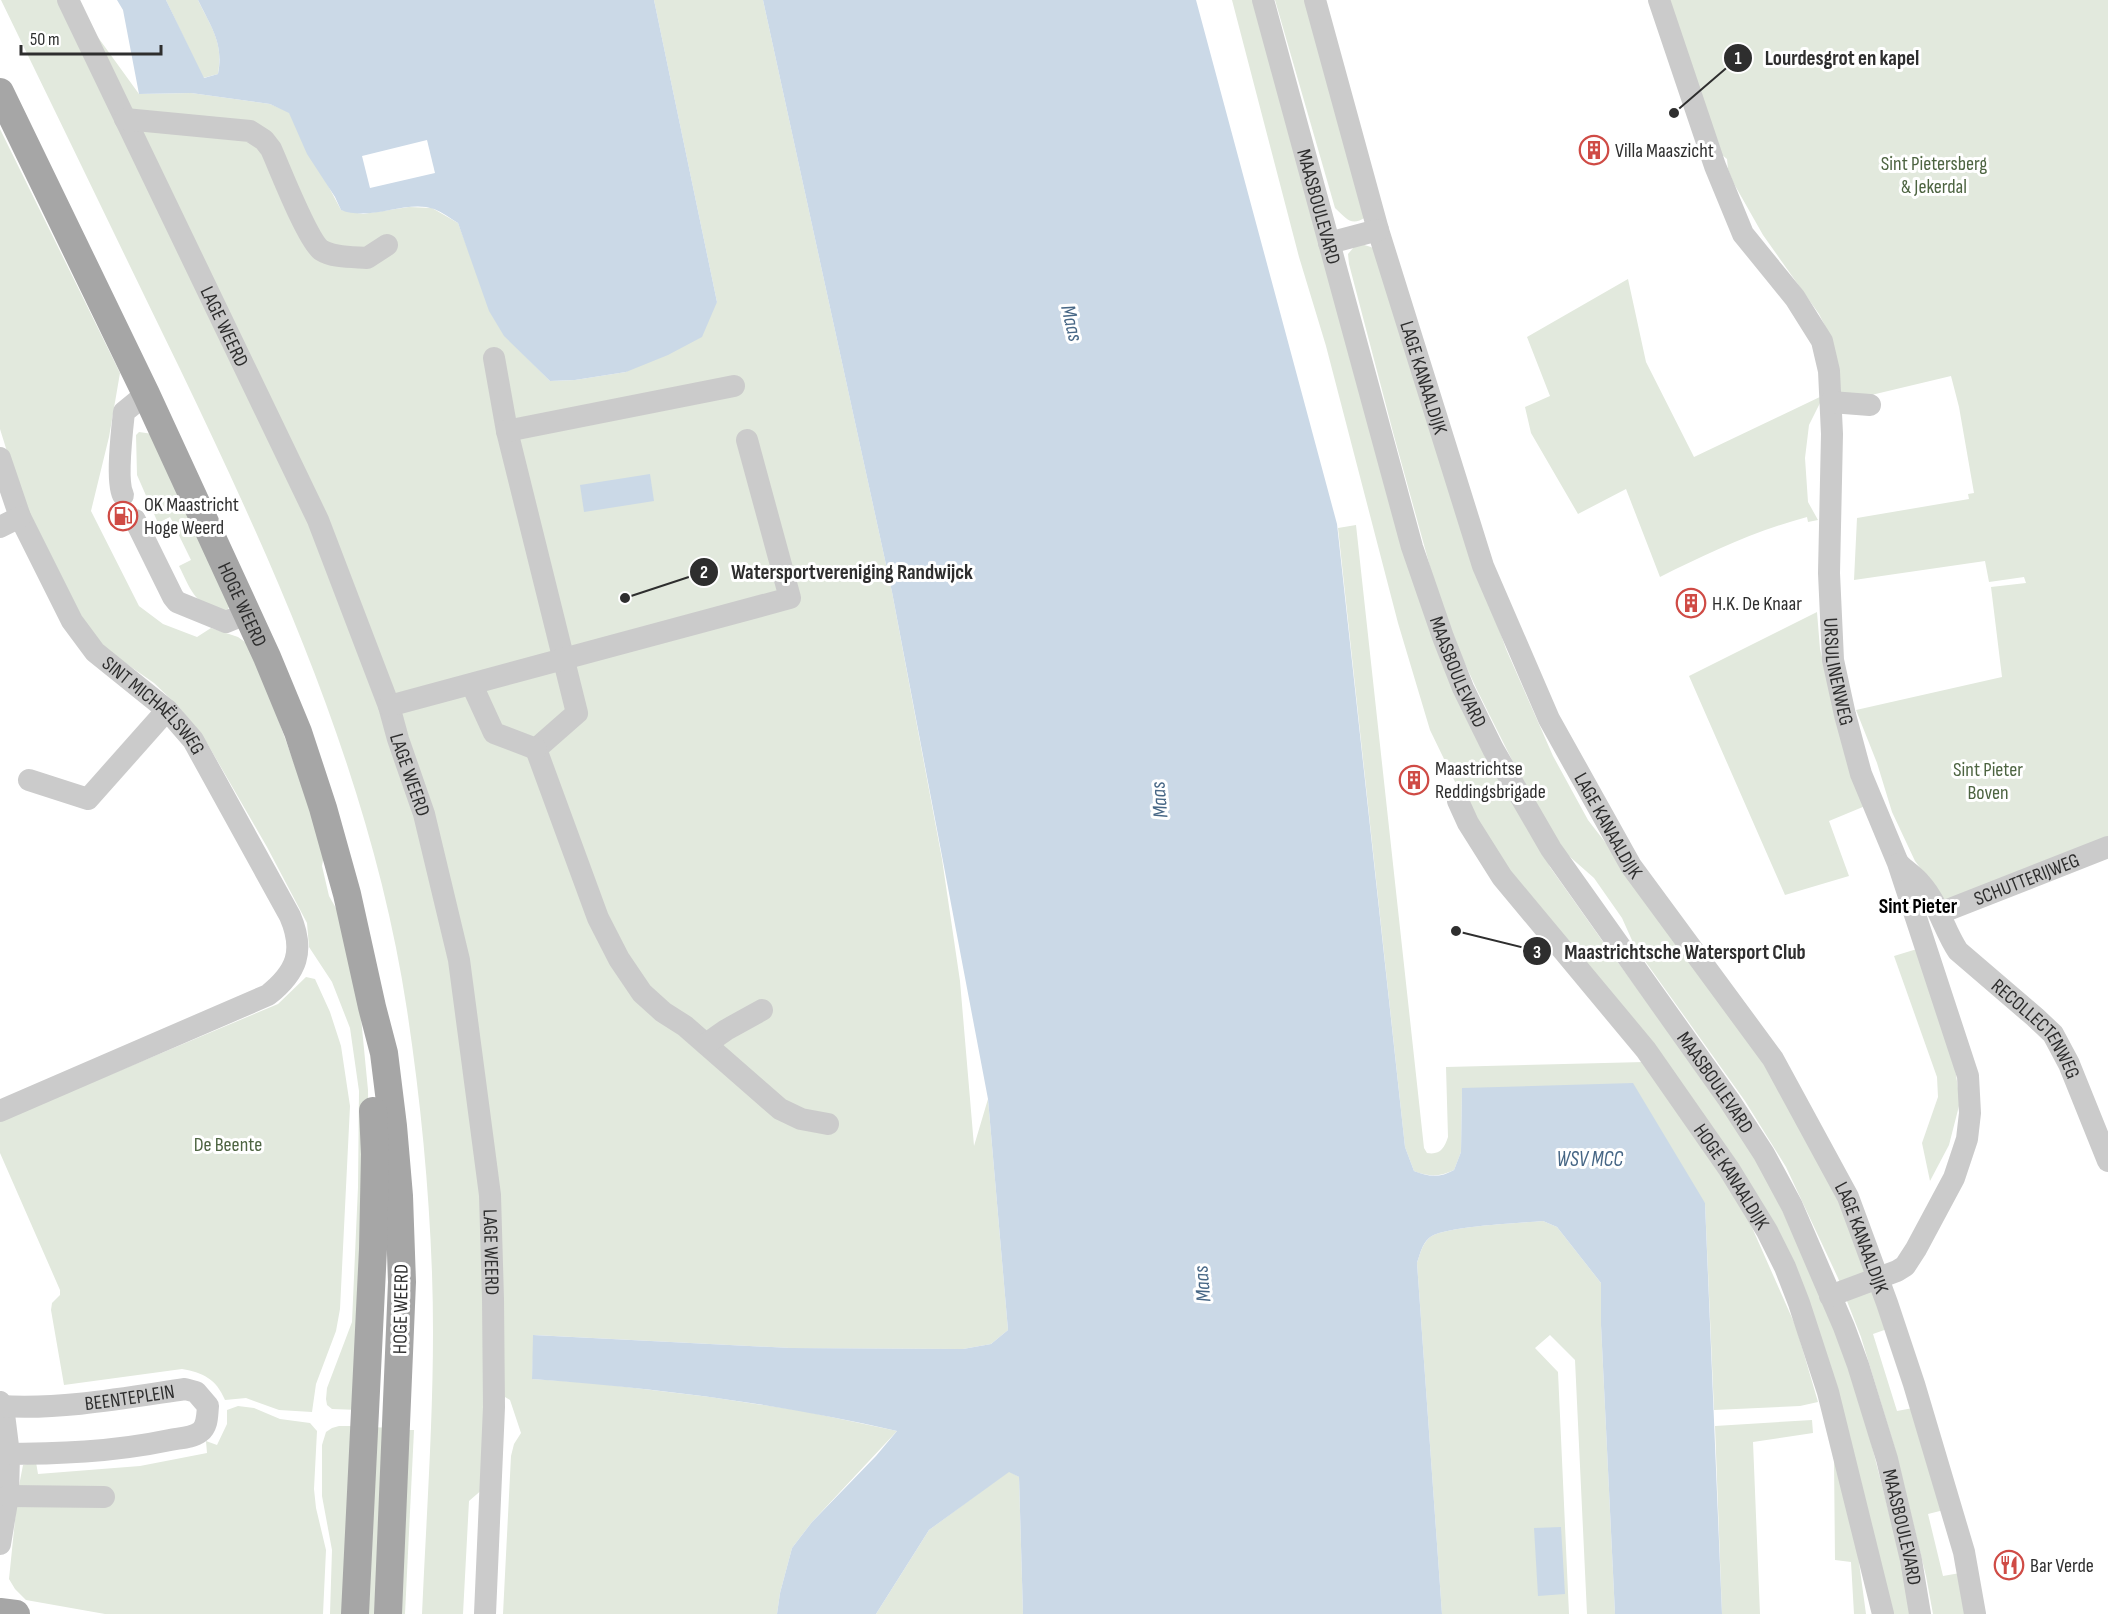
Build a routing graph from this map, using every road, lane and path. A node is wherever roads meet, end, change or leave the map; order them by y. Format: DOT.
graph roads {
  1 [pos="68,0"];
  2 [pos="1263,0"];
  3 [pos="1315,0"];
  4 [pos="1659,0"];
  5 [pos="0,92"];
  6 [pos="125,119"];
  7 [pos="1378,230"];
  8 [pos="1329,243"];
  9 [pos="387,245"];
  10 [pos="494,358"];
  11 [pos="734,386"];
  12 [pos="146,394"];
  13 [pos="1831,402"];
  14 [pos="1870,405"];
  15 [pos="507,431"];
  16 [pos="747,440"];
  17 [pos="0,458"];
  18 [pos="123,495"];
  19 [pos="20,517"];
  20 [pos="135,520"];
  21 [pos="0,527"];
  22 [pos="248,613"];
  23 [pos="564,659"];
  24 [pos="472,685"];
  25 [pos="389,706"];
  26 [pos="167,710"];
  27 [pos="536,749"];
  28 [pos="29,780"];
  29 [pos="1458,801"];
  30 [pos="2108,848"];
  31 [pos="1898,863"];
  32 [pos="1940,914"];
  33 [pos="372,1007"];
  34 [pos="762,1010"];
  35 [pos="706,1044"];
  36 [pos="0,1111"];
  37 [pos="828,1124"];
  38 [pos="2108,1161"];
  39 [pos="1878,1278"];
  40 [pos="1830,1296"];
  41 [pos="1,1405"];
  42 [pos="4,1454"];
  43 [pos="8,1496"];
  44 [pos="105,1497"];
  45 [pos="0,1544"];
  46 [pos="0,1612"];
  47 [pos="16,1614"];
  48 [pos="355,1614"];
  49 [pos="388,1614"];
  50 [pos="484,1614"];
  51 [pos="1883,1614"];
  52 [pos="1920,1614"];
  53 [pos="1975,1614"];
  1 -- 6 [label="street, LAGE WEERD"];
  2 -- 8 [label="street, MAASBOULEVARD"];
  3 -- 7 [label="street, LAGE KANAALDIJK"];
  4 -- 13 [label="street, URSULINENWEG"];
  5 -- 12 [label="main road, HOGE WEERD"];
  6 -- 9 [label="street"];
  6 -- 25 [label="street, LAGE WEERD"];
  7 -- 8 [label="street"];
  7 -- 39 [label="street, LAGE KANAALDIJK"];
  8 -- 40 [label="street, MAASBOULEVARD"];
  10 -- 15 [label="street"];
  11 -- 15 [label="street"];
  12 -- 18 [label="street"];
  12 -- 22 [label="main road, HOGE WEERD"];
  13 -- 14 [label="street"];
  13 -- 31 [label="street, URSULINENWEG"];
  15 -- 23 [label="street"];
  16 -- 23 [label="street"];
  17 -- 19 [label="street, SINT MICHAËLSWEG"];
  19 -- 21 [label="street"];
  19 -- 26 [label="street, SINT MICHAËLSWEG"];
  20 -- 22 [label="street"];
  22 -- 33 [label="main road, HOGE WEERD"];
  23 -- 24 [label="street"];
  23 -- 27 [label="street"];
  24 -- 25 [label="street"];
  24 -- 27 [label="street"];
  25 -- 50 [label="street, LAGE WEERD"];
  26 -- 28 [label="street"];
  26 -- 36 [label="street, SINT MICHAËLSWEG"];
  27 -- 35 [label="street"];
  29 -- 51 [label="street, HOGE KANAALDIJK"];
  30 -- 32 [label="street, SCHUTTERIJWEG"];
  31 -- 32 [label="street"];
  31 -- 39 [label="street, URSULINENWEG"];
  32 -- 38 [label="street, RECOLLECTENWEG"];
  33 -- 48 [label="main road, HOGE WEERD"];
  33 -- 49 [label="main road, HOGE WEERD"];
  34 -- 35 [label="street"];
  35 -- 37 [label="street"];
  39 -- 40 [label="street, URSULINENWEG"];
  39 -- 53 [label="street, LAGE KANAALDIJK"];
  40 -- 52 [label="street, MAASBOULEVARD"];
  41 -- 42 [label="street, BEENTEPLEIN"];
  41 -- 42 [label="street, BEENTEPLEIN"];
  42 -- 43 [label="street, BEENTEPLEIN"];
  43 -- 44 [label="street"];
  43 -- 45 [label="street, BEENTEPLEIN"];
  46 -- 47 [label="main road"];
}
